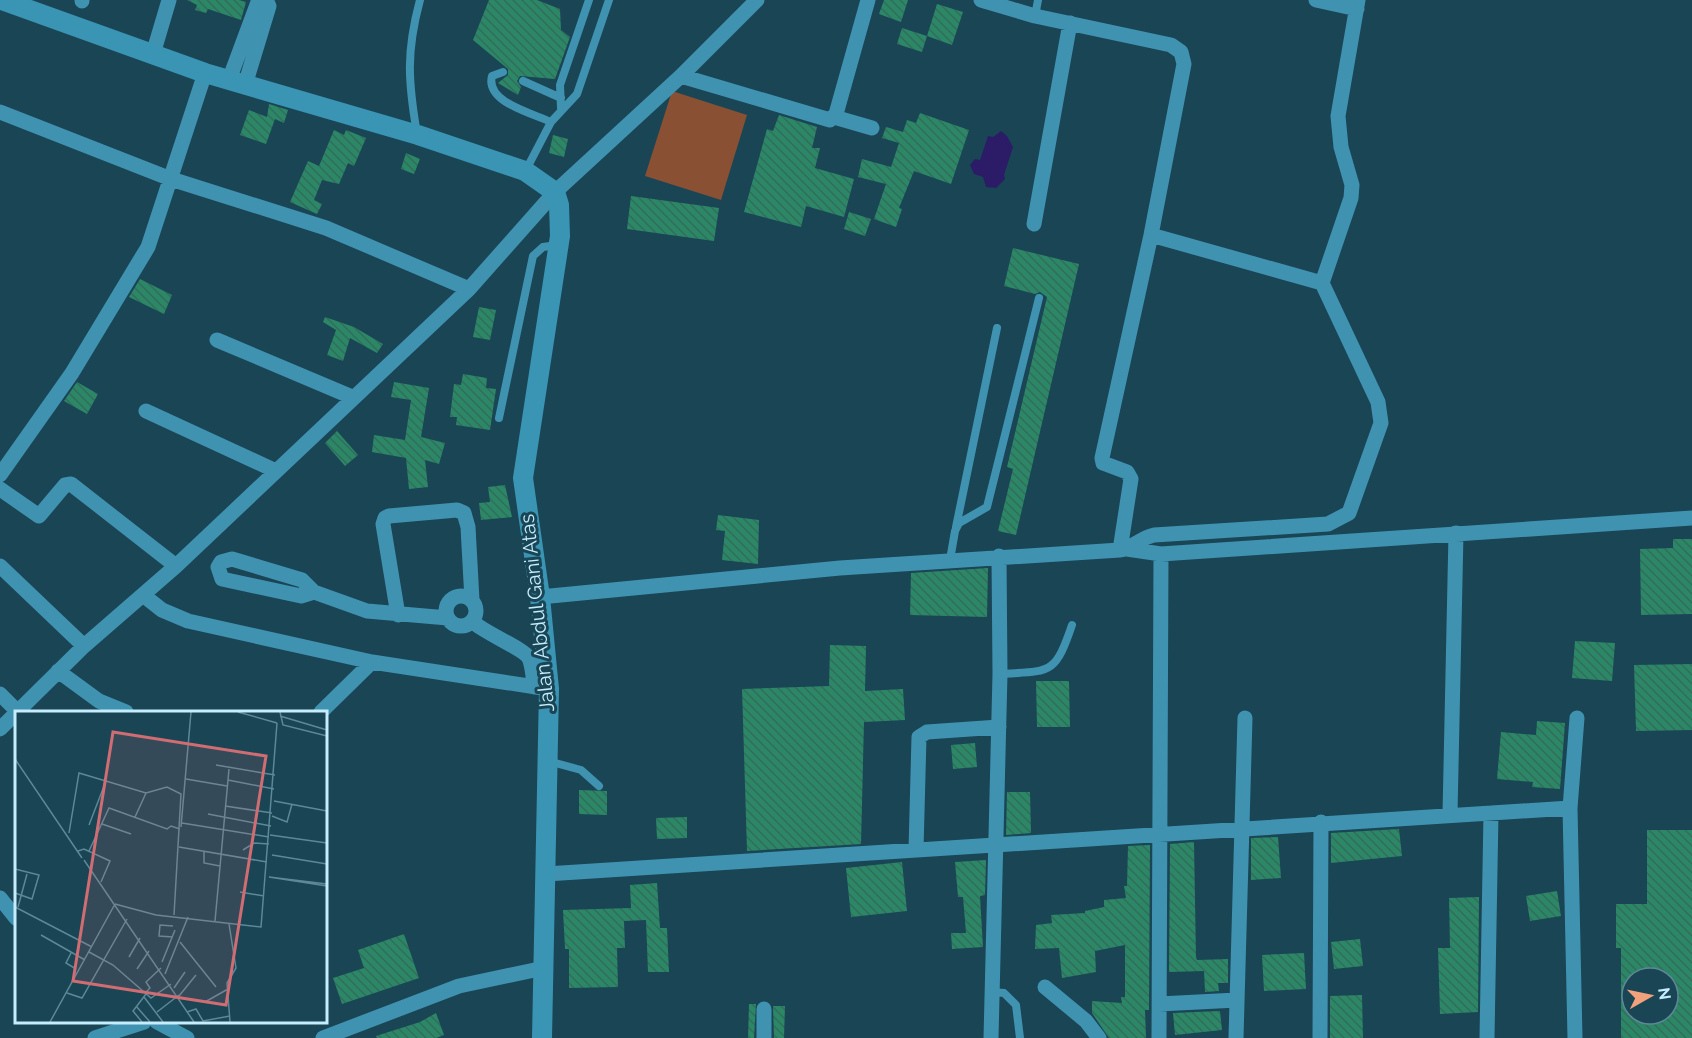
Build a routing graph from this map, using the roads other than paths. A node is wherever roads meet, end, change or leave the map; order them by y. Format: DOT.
graph roads {
  1 [pos="2,0"];
  2 [pos="170,0"];
  3 [pos="264,0"];
  4 [pos="420,0"];
  5 [pos="590,0"];
  6 [pos="609,0"];
  7 [pos="757,0"];
  8 [pos="868,0"];
  9 [pos="981,0"];
  10 [pos="1038,0"];
  11 [pos="1316,0"];
  12 [pos="1357,5"];
  13 [pos="1035,16"];
  14 [pos="1070,23"];
  15 [pos="153,54"];
  16 [pos="503,72"];
  17 [pos="205,73"];
  18 [pos="681,76"];
  19 [pos="523,81"];
  20 [pos="237,83"];
  21 [pos="561,98"];
  22 [pos="561,108"];
  23 [pos="0,112"];
  24 [pos="834,117"];
  25 [pos="551,122"];
  26 [pos="872,128"];
  27 [pos="418,135"];
  28 [pos="525,171"];
  29 [pos="171,179"];
  30 [pos="555,192"];
  31 [pos="1034,224"];
  32 [pos="1151,235"];
  33 [pos="558,245"];
  34 [pos="1322,284"];
  35 [pos="469,288"];
  36 [pos="1039,298"];
  37 [pos="997,328"];
  38 [pos="217,340"];
  39 [pos="352,397"];
  40 [pos="146,411"];
  41 [pos="499,418"];
  42 [pos="276,471"];
  43 [pos="0,475"];
  44 [pos="0,489"];
  45 [pos="1692,518"];
  46 [pos="955,531"];
  47 [pos="1456,533"];
  48 [pos="1124,550"];
  49 [pos="1161,554"];
  50 [pos="999,556"];
  51 [pos="950,560"];
  52 [pos="0,566"];
  53 [pos="176,566"];
  54 [pos="314,592"];
  55 [pos="143,595"];
  56 [pos="540,597"];
  57 [pos="471,600"];
  58 [pos="398,615"];
  59 [pos="447,618"];
  60 [pos="473,622"];
  61 [pos="1072,625"];
  62 [pos="84,646"];
  63 [pos="372,662"];
  64 [pos="58,671"];
  65 [pos="1000,674"];
  66 [pos="541,688"];
  67 [pos="0,694"];
  68 [pos="20,711"];
  69 [pos="124,711"];
  70 [pos="322,711"];
  71 [pos="1245,718"];
  72 [pos="1577,718"];
  73 [pos="11,720"];
  74 [pos="999,727"];
  75 [pos="548,761"];
  76 [pos="599,786"];
  77 [pos="1570,808"];
  78 [pos="1491,813"];
  79 [pos="1450,814"];
  80 [pos="1321,822"];
  81 [pos="1242,829"];
  82 [pos="1159,836"];
  83 [pos="995,845"];
  84 [pos="916,850"];
  85 [pos="546,874"];
  86 [pos="0,898"];
  87 [pos="15,917"];
  88 [pos="544,968"];
  89 [pos="1045,987"];
  90 [pos="992,992"];
  91 [pos="1236,1000"];
  92 [pos="1159,1004"];
  93 [pos="764,1009"];
  94 [pos="139,1023"];
  95 [pos="159,1023"];
  96 [pos="101,1031"];
  97 [pos="187,1038"];
  98 [pos="323,1038"];
  99 [pos="542,1038"];
  100 [pos="764,1038"];
  101 [pos="991,1038"];
  102 [pos="1020,1038"];
  103 [pos="1098,1038"];
  104 [pos="1159,1038"];
  105 [pos="1236,1038"];
  106 [pos="1320,1038"];
  107 [pos="1487,1038"];
  108 [pos="1575,1038"];
  1 -- 15 [label="street"];
  2 -- 15 [label="street"];
  3 -- 20 [label="street"];
  4 -- 27 [label="lane"];
  5 -- 21 [label="lane"];
  6 -- 22 [label="lane"];
  7 -- 18 [label="street"];
  8 -- 24 [label="street"];
  9 -- 13 [label="street"];
  10 -- 13 [label="lane"];
  11 -- 12 [label="street"];
  12 -- 34 [label="street"];
  13 -- 14 [label="street"];
  14 -- 31 [label="street"];
  14 -- 32 [label="street"];
  15 -- 17 [label="street"];
  16 -- 25 [label="lane"];
  17 -- 20 [label="street"];
  17 -- 29 [label="street"];
  18 -- 24 [label="street"];
  18 -- 30 [label="street"];
  19 -- 21 [label="lane"];
  20 -- 27 [label="street"];
  21 -- 22 [label="lane"];
  22 -- 25 [label="lane"];
  23 -- 29 [label="street"];
  24 -- 26 [label="street"];
  25 -- 28 [label="lane"];
  27 -- 28 [label="street"];
  28 -- 30 [label="street"];
  29 -- 35 [label="street"];
  29 -- 43 [label="street"];
  30 -- 33 [label="street, Jalan Abdul Gani Atas"];
  30 -- 35 [label="street"];
  32 -- 34 [label="street"];
  32 -- 48 [label="street"];
  33 -- 41 [label="lane"];
  33 -- 56 [label="street, Jalan Abdul Gani Atas"];
  34 -- 48 [label="street"];
  35 -- 39 [label="street"];
  36 -- 46 [label="lane"];
  37 -- 46 [label="lane"];
  38 -- 39 [label="street"];
  39 -- 42 [label="street"];
  40 -- 42 [label="street"];
  42 -- 53 [label="street"];
  44 -- 53 [label="street"];
  45 -- 47 [label="street"];
  46 -- 51 [label="lane"];
  47 -- 49 [label="street"];
  47 -- 79 [label="street"];
  48 -- 49 [label="street"];
  48 -- 50 [label="street"];
  49 -- 82 [label="street"];
  50 -- 51 [label="street"];
  50 -- 65 [label="street"];
  51 -- 56 [label="street"];
  52 -- 62 [label="street"];
  53 -- 55 [label="street"];
  54 -- 54 [label="street"];
  54 -- 58 [label="street"];
  55 -- 62 [label="street"];
  55 -- 63 [label="street"];
  56 -- 66 [label="street, Jalan Abdul Gani Atas"];
  57 -- 58 [label="street"];
  57 -- 59 [label="street"];
  57 -- 60 [label="street"];
  58 -- 59 [label="street"];
  59 -- 60 [label="street"];
  60 -- 66 [label="street"];
  61 -- 65 [label="lane"];
  62 -- 64 [label="street"];
  63 -- 66 [label="street"];
  63 -- 70 [label="street"];
  64 -- 68 [label="street"];
  64 -- 69 [label="street"];
  65 -- 74 [label="street"];
  66 -- 75 [label="street, Jalan Abdul Gani Atas"];
  67 -- 73 [label="street"];
  71 -- 81 [label="street"];
  72 -- 77 [label="street"];
  74 -- 83 [label="street"];
  74 -- 84 [label="street"];
  75 -- 76 [label="lane"];
  75 -- 85 [label="street, Jalan Abdul Gani Atas"];
  77 -- 78 [label="street"];
  77 -- 108 [label="street"];
  78 -- 79 [label="street"];
  78 -- 107 [label="street"];
  79 -- 80 [label="street"];
  80 -- 81 [label="street"];
  80 -- 106 [label="street"];
  81 -- 82 [label="street"];
  81 -- 91 [label="street"];
  82 -- 83 [label="street"];
  82 -- 92 [label="street"];
  83 -- 84 [label="street"];
  83 -- 90 [label="street"];
  84 -- 85 [label="street"];
  85 -- 88 [label="street, Jalan Abdul Gani Atas"];
  86 -- 87 [label="street"];
  88 -- 98 [label="street"];
  88 -- 99 [label="street, Jalan Abdul Gani Atas"];
  89 -- 103 [label="street"];
  90 -- 101 [label="street"];
  90 -- 102 [label="lane"];
  91 -- 92 [label="street"];
  91 -- 105 [label="street"];
  92 -- 104 [label="street"];
  93 -- 100 [label="street"];
  94 -- 96 [label="street"];
  95 -- 97 [label="street"];
}
